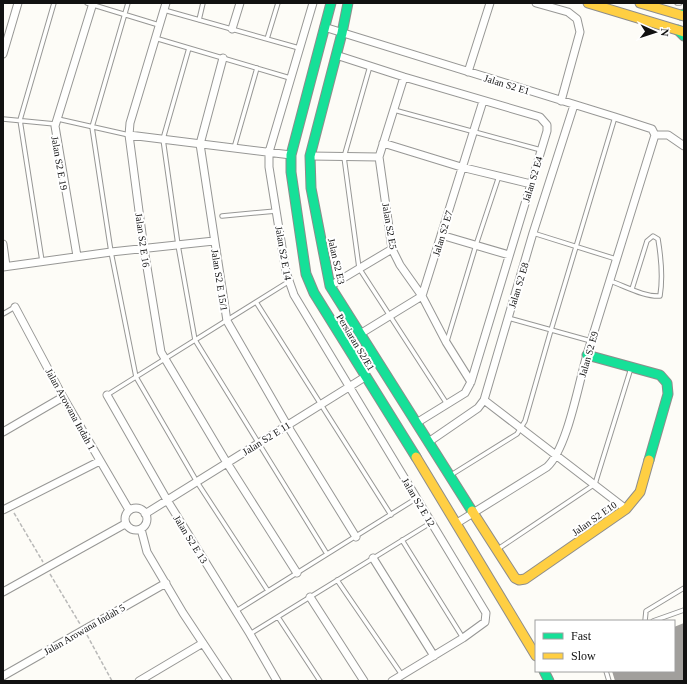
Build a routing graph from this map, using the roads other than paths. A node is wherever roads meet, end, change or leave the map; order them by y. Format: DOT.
graph roads {
  1 [pos="18,3"];
  2 [pos="54,3"];
  3 [pos="128,3"];
  4 [pos="203,3"];
  5 [pos="240,3"];
  6 [pos="278,3"];
  7 [pos="313,3"];
  8 [pos="331,3"];
  9 [pos="348,3"];
  10 [pos="490,3"];
  11 [pos="536,3"];
  12 [pos="588,3"];
  13 [pos="640,3"];
  14 [pos="677,3"];
  15 [pos="680,3"];
  16 [pos="91,4"];
  17 [pos="600,5"];
  18 [pos="165,6"];
  19 [pos="125,15"];
  20 [pos="683,15"];
  21 [pos="199,20"];
  22 [pos="159,25"];
  23 [pos="324,27"];
  24 [pos="232,29"];
  25 [pos="682,32"];
  26 [pos="342,33"];
  27 [pos="155,38"];
  28 [pos="267,39"];
  29 [pos="189,48"];
  30 [pos="299,48"];
  31 [pos="3,54"];
  32 [pos="336,54"];
  33 [pos="223,58"];
  34 [pos="370,66"];
  35 [pos="257,68"];
  36 [pos="468,72"];
  37 [pos="404,77"];
  38 [pos="290,78"];
  39 [pos="483,101"];
  40 [pos="561,101"];
  41 [pos="574,105"];
  42 [pos="392,110"];
  43 [pos="615,117"];
  44 [pos="3,119"];
  45 [pos="20,120"];
  46 [pos="56,121"];
  47 [pos="92,127"];
  48 [pos="472,132"];
  49 [pos="129,135"];
  50 [pos="655,136"];
  51 [pos="163,139"];
  52 [pos="383,143"];
  53 [pos="200,144"];
  54 [pos="684,146"];
  55 [pos="234,148"];
  56 [pos="541,150"];
  57 [pos="269,152"];
  58 [pos="291,155"];
  59 [pos="310,156"];
  60 [pos="344,157"];
  61 [pos="380,157"];
  62 [pos="461,167"];
  63 [pos="499,176"];
  64 [pos="531,184"];
  65 [pos="276,211"];
  66 [pos="222,216"];
  67 [pos="533,233"];
  68 [pos="441,235"];
  69 [pos="214,241"];
  70 [pos="3,244"];
  71 [pos="178,245"];
  72 [pos="476,245"];
  73 [pos="576,246"];
  74 [pos="144,249"];
  75 [pos="392,249"];
  76 [pos="112,252"];
  77 [pos="509,255"];
  78 [pos="77,256"];
  79 [pos="618,259"];
  80 [pos="42,261"];
  81 [pos="5,266"];
  82 [pos="359,268"];
  83 [pos="610,281"];
  84 [pos="288,282"];
  85 [pos="330,286"];
  86 [pos="632,289"];
  87 [pos="422,296"];
  88 [pos="256,302"];
  89 [pos="15,307"];
  90 [pos="3,314"];
  91 [pos="390,317"];
  92 [pos="508,318"];
  93 [pos="227,321"];
  94 [pos="551,330"];
  95 [pos="360,334"];
  96 [pos="195,340"];
  97 [pos="591,341"];
  98 [pos="446,342"];
  99 [pos="587,355"];
  100 [pos="164,360"];
  101 [pos="631,367"];
  102 [pos="365,376"];
  103 [pos="136,377"];
  104 [pos="472,382"];
  105 [pos="348,387"];
  106 [pos="108,395"];
  107 [pos="63,397"];
  108 [pos="484,400"];
  109 [pos="448,404"];
  110 [pos="320,405"];
  111 [pos="418,422"];
  112 [pos="288,425"];
  113 [pos="521,428"];
  114 [pos="3,432"];
  115 [pos="430,441"];
  116 [pos="258,444"];
  117 [pos="557,455"];
  118 [pos="100,461"];
  119 [pos="227,463"];
  120 [pos="451,475"];
  121 [pos="197,482"];
  122 [pos="595,484"];
  123 [pos="417,498"];
  124 [pos="167,500"];
  125 [pos="626,509"];
  126 [pos="3,510"];
  127 [pos="129,510"];
  128 [pos="473,512"];
  129 [pos="145,514"];
  130 [pos="390,515"];
  131 [pos="432,522"];
  132 [pos="456,523"];
  133 [pos="126,524"];
  134 [pos="141,529"];
  135 [pos="356,536"];
  136 [pos="402,540"];
  137 [pos="498,549"];
  138 [pos="327,554"];
  139 [pos="373,558"];
  140 [pos="297,573"];
  141 [pos="337,580"];
  142 [pos="166,583"];
  143 [pos="684,588"];
  144 [pos="3,592"];
  145 [pos="268,592"];
  146 [pos="310,597"];
  147 [pos="684,610"];
  148 [pos="236,611"];
  149 [pos="278,616"];
  150 [pos="646,620"];
  151 [pos="656,620"];
  152 [pos="250,634"];
  153 [pos="463,638"];
  154 [pos="203,643"];
  155 [pos="535,654"];
  156 [pos="434,656"];
  157 [pos="545,672"];
  158 [pos="402,675"];
  159 [pos="3,676"];
  160 [pos="139,681"];
  161 [pos="228,681"];
  162 [pos="277,681"];
  163 [pos="320,681"];
  164 [pos="364,681"];
  165 [pos="392,681"];
  166 [pos="550,681"];
  1 -- 31 [label="street"];
  2 -- 45 [label="lane"];
  3 -- 19 [label="lane"];
  4 -- 21 [label="lane"];
  5 -- 24 [label="street"];
  6 -- 28 [label="lane"];
  7 -- 30 [label="street"];
  8 -- 23 [label="street, Persiaran S2/E1"];
  9 -- 26 [label="street, Jalan S2 E3"];
  10 -- 36 [label="street"];
  11 -- 40 [label="street"];
  12 -- 17 [label="street"];
  13 -- 20 [label="street"];
  14 -- 15 [label="lane"];
  16 -- 19 [label="lane"];
  16 -- 46 [label="street, Jalan S2 E 19"];
  17 -- 25 [label="street"];
  18 -- 21 [label="lane"];
  18 -- 22 [label="street, Jalan S2 E 16"];
  19 -- 22 [label="lane"];
  19 -- 47 [label="lane"];
  21 -- 24 [label="lane"];
  22 -- 27 [label="street, Jalan S2 E 16"];
  23 -- 26 [label="street, Jalan S2 E1"];
  23 -- 58 [label="street, Persiaran S2/E1"];
  24 -- 28 [label="lane"];
  26 -- 32 [label="street, Jalan S2 E3"];
  26 -- 36 [label="street, Jalan S2 E1"];
  27 -- 29 [label="lane"];
  27 -- 49 [label="street, Jalan S2 E 16"];
  28 -- 30 [label="lane"];
  29 -- 33 [label="lane"];
  29 -- 51 [label="lane"];
  30 -- 38 [label="street"];
  32 -- 34 [label="street, Jalan S2 E4"];
  32 -- 59 [label="street, Jalan S2 E3"];
  33 -- 35 [label="lane"];
  33 -- 53 [label="street"];
  34 -- 37 [label="street, Jalan S2 E4"];
  34 -- 60 [label="lane"];
  35 -- 38 [label="lane"];
  35 -- 55 [label="lane"];
  36 -- 40 [label="street, Jalan S2 E1"];
  37 -- 39 [label="street, Jalan S2 E4"];
  37 -- 42 [label="street, Jalan S2 E5"];
  38 -- 57 [label="street"];
  39 -- 48 [label="street, Jalan S2 E7"];
  39 -- 56 [label="street, Jalan S2 E4"];
  40 -- 41 [label="street, Jalan S2 E1"];
  41 -- 43 [label="street, Jalan S2 E1"];
  41 -- 67 [label="street, Jalan S2 E8"];
  42 -- 48 [label="lane"];
  42 -- 52 [label="street, Jalan S2 E5"];
  43 -- 50 [label="street, Jalan S2 E1"];
  43 -- 73 [label="lane"];
  44 -- 45 [label="lane"];
  45 -- 46 [label="lane"];
  45 -- 80 [label="lane"];
  46 -- 47 [label="lane"];
  46 -- 78 [label="street, Jalan S2 E 19"];
  47 -- 49 [label="lane"];
  47 -- 76 [label="lane"];
  48 -- 56 [label="lane"];
  48 -- 62 [label="street, Jalan S2 E7"];
  49 -- 51 [label="street"];
  49 -- 74 [label="street, Jalan S2 E 16"];
  50 -- 54 [label="street, Jalan S2 E1"];
  50 -- 79 [label="street, Jalan S2 E9"];
  51 -- 53 [label="street"];
  51 -- 71 [label="lane"];
  52 -- 61 [label="street, Jalan S2 E5"];
  52 -- 62 [label="street"];
  53 -- 55 [label="street"];
  53 -- 69 [label="street, Jalan S2 E 15/1"];
  55 -- 57 [label="street"];
  56 -- 64 [label="street, Jalan S2 E4"];
  57 -- 58 [label="street"];
  57 -- 65 [label="street, Jalan S2 E 14"];
  58 -- 102 [label="street, Persiaran S2/E1"];
  59 -- 60 [label="street"];
  59 -- 85 [label="street, Jalan S2 E3"];
  60 -- 61 [label="street"];
  60 -- 82 [label="lane"];
  61 -- 75 [label="street, Jalan S2 E5"];
  62 -- 63 [label="street"];
  62 -- 68 [label="street, Jalan S2 E7"];
  63 -- 64 [label="street"];
  63 -- 72 [label="lane"];
  64 -- 77 [label="street, Jalan S2 E4"];
  65 -- 66 [label="lane"];
  65 -- 84 [label="street, Jalan S2 E 14"];
  67 -- 73 [label="lane"];
  67 -- 92 [label="street, Jalan S2 E8"];
  68 -- 72 [label="street"];
  68 -- 87 [label="street, Jalan S2 E7"];
  69 -- 71 [label="street"];
  69 -- 93 [label="street, Jalan S2 E 15/1"];
  70 -- 81 [label="street"];
  71 -- 74 [label="street"];
  71 -- 96 [label="lane"];
  72 -- 77 [label="street"];
  72 -- 98 [label="lane"];
  73 -- 79 [label="lane"];
  73 -- 94 [label="lane"];
  74 -- 76 [label="street"];
  74 -- 100 [label="street, Jalan S2 E 16"];
  75 -- 82 [label="street"];
  75 -- 87 [label="street, Jalan S2 E5"];
  76 -- 78 [label="street"];
  76 -- 103 [label="lane"];
  77 -- 104 [label="street, Jalan S2 E4"];
  78 -- 80 [label="street"];
  79 -- 83 [label="street, Jalan S2 E9"];
  80 -- 81 [label="street"];
  82 -- 85 [label="street"];
  82 -- 91 [label="lane"];
  83 -- 86 [label="lane"];
  83 -- 97 [label="street, Jalan S2 E9"];
  84 -- 88 [label="lane"];
  84 -- 105 [label="street, Jalan S2 E 14"];
  85 -- 95 [label="street, Jalan S2 E3"];
  86 -- 86 [label="lane"];
  87 -- 91 [label="street"];
  87 -- 98 [label="street, Jalan S2 E5"];
  88 -- 93 [label="lane"];
  88 -- 110 [label="lane"];
  89 -- 90 [label="lane"];
  89 -- 107 [label="street, Jalan Arowana Indah 1"];
  91 -- 95 [label="street"];
  91 -- 109 [label="lane"];
  92 -- 94 [label="lane"];
  92 -- 108 [label="street, Jalan S2 E8"];
  93 -- 96 [label="lane"];
  93 -- 112 [label="street, Jalan S2 E 15/1"];
  94 -- 97 [label="lane"];
  94 -- 113 [label="lane"];
  95 -- 111 [label="street, Jalan S2 E3"];
  96 -- 100 [label="lane"];
  96 -- 116 [label="lane"];
  97 -- 99 [label="street, Jalan S2 E9"];
  98 -- 104 [label="street, Jalan S2 E5"];
  99 -- 101 [label="street, Jalan S2 E10"];
  99 -- 117 [label="street, Jalan S2 E9"];
  100 -- 103 [label="lane"];
  100 -- 119 [label="street, Jalan S2 E 16"];
  101 -- 122 [label="lane"];
  101 -- 125 [label="street, Jalan S2 E10"];
  102 -- 105 [label="street, Jalan S2 E 11"];
  102 -- 132 [label="street, Persiaran S2/E1"];
  103 -- 106 [label="lane"];
  103 -- 121 [label="lane"];
  104 -- 109 [label="street, Jalan S2 E4"];
  105 -- 110 [label="street, Jalan S2 E 11"];
  105 -- 123 [label="street, Jalan S2 E 12"];
  106 -- 124 [label="street, Jalan S2 E 13"];
  107 -- 114 [label="street"];
  107 -- 118 [label="street, Jalan Arowana Indah 1"];
  108 -- 113 [label="street"];
  108 -- 115 [label="street, Jalan S2 E8"];
  109 -- 111 [label="street, Jalan S2 E4"];
  110 -- 112 [label="street, Jalan S2 E 11"];
  110 -- 130 [label="lane"];
  111 -- 115 [label="street, Jalan S2 E3"];
  112 -- 116 [label="street, Jalan S2 E 11"];
  112 -- 135 [label="street, Jalan S2 E 15/1"];
  113 -- 117 [label="street"];
  113 -- 120 [label="lane"];
  115 -- 120 [label="street, Jalan S2 E3"];
  116 -- 119 [label="street, Jalan S2 E 11"];
  116 -- 138 [label="lane"];
  117 -- 122 [label="street"];
  117 -- 128 [label="street, Jalan S2 E9"];
  118 -- 126 [label="street"];
  118 -- 127 [label="street, Jalan Arowana Indah 1"];
  119 -- 121 [label="street, Jalan S2 E 11"];
  119 -- 140 [label="street, Jalan S2 E 16"];
  120 -- 128 [label="street, Jalan S2 E3"];
  121 -- 124 [label="street, Jalan S2 E 11"];
  121 -- 145 [label="lane"];
  122 -- 125 [label="street"];
  122 -- 137 [label="lane"];
  123 -- 130 [label="lane"];
  123 -- 131 [label="street, Jalan S2 E 12"];
  124 -- 129 [label="street, Jalan S2 E 11"];
  124 -- 148 [label="street, Jalan S2 E 13"];
  125 -- 137 [label="street, Jalan S2 E10"];
  127 -- 129 [label="street"];
  127 -- 133 [label="street"];
  128 -- 132 [label="street, Jalan S2 E9"];
  128 -- 137 [label="street, Jalan S2 E10"];
  129 -- 134 [label="street"];
  130 -- 135 [label="lane"];
  131 -- 136 [label="lane"];
  131 -- 153 [label="street, Jalan S2 E 12"];
  132 -- 155 [label="street, Persiaran S2/E1"];
  133 -- 134 [label="street"];
  133 -- 144 [label="street"];
  134 -- 142 [label="street"];
  135 -- 138 [label="lane"];
  136 -- 139 [label="lane"];
  136 -- 153 [label="lane"];
  138 -- 140 [label="lane"];
  139 -- 141 [label="lane"];
  139 -- 156 [label="street"];
  140 -- 145 [label="lane"];
  141 -- 146 [label="lane"];
  141 -- 158 [label="lane"];
  142 -- 154 [label="street"];
  142 -- 159 [label="street, Jalan Arowana Indah 5"];
  143 -- 150 [label="lane"];
  145 -- 148 [label="lane"];
  146 -- 149 [label="lane"];
  146 -- 164 [label="street"];
  147 -- 151 [label="lane"];
  148 -- 152 [label="street, Jalan S2 E 13"];
  149 -- 152 [label="lane"];
  149 -- 163 [label="lane"];
  152 -- 162 [label="street, Jalan S2 E 13"];
  153 -- 156 [label="street"];
  154 -- 160 [label="street"];
  154 -- 161 [label="street"];
  156 -- 158 [label="street"];
  157 -- 166 [label="street"];
  158 -- 165 [label="street"];
}
